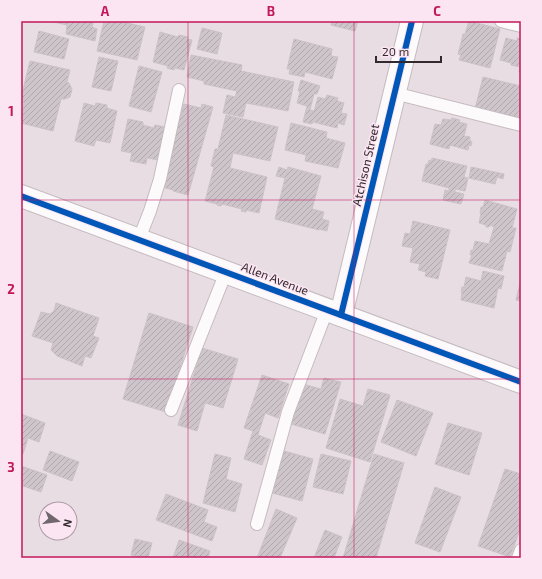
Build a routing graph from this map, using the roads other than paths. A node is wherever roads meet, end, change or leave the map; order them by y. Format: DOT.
graph roads {
  1 [pos="412,21"];
  2 [pos="501,21"];
  3 [pos="521,26"];
  4 [pos="179,90"];
  5 [pos="394,93"];
  6 [pos="521,125"];
  7 [pos="21,196"];
  8 [pos="139,240"];
  9 [pos="226,272"];
  10 [pos="334,312"];
  11 [pos="521,382"];
  12 [pos="171,410"];
  13 [pos="257,524"];
  14 [pos="521,550"];
  15 [pos="518,558"];
  1 -- 5 [label="street, Atchison Street"];
  2 -- 3 [label="lane"];
  4 -- 8 [label="lane"];
  5 -- 6 [label="lane"];
  5 -- 10 [label="street, Atchison Street"];
  7 -- 8 [label="street, Allen Avenue"];
  8 -- 9 [label="street, Allen Avenue"];
  9 -- 10 [label="street, Allen Avenue"];
  9 -- 12 [label="lane"];
  10 -- 11 [label="street, Allen Avenue"];
  10 -- 13 [label="lane"];
  14 -- 15 [label="lane"];
}
